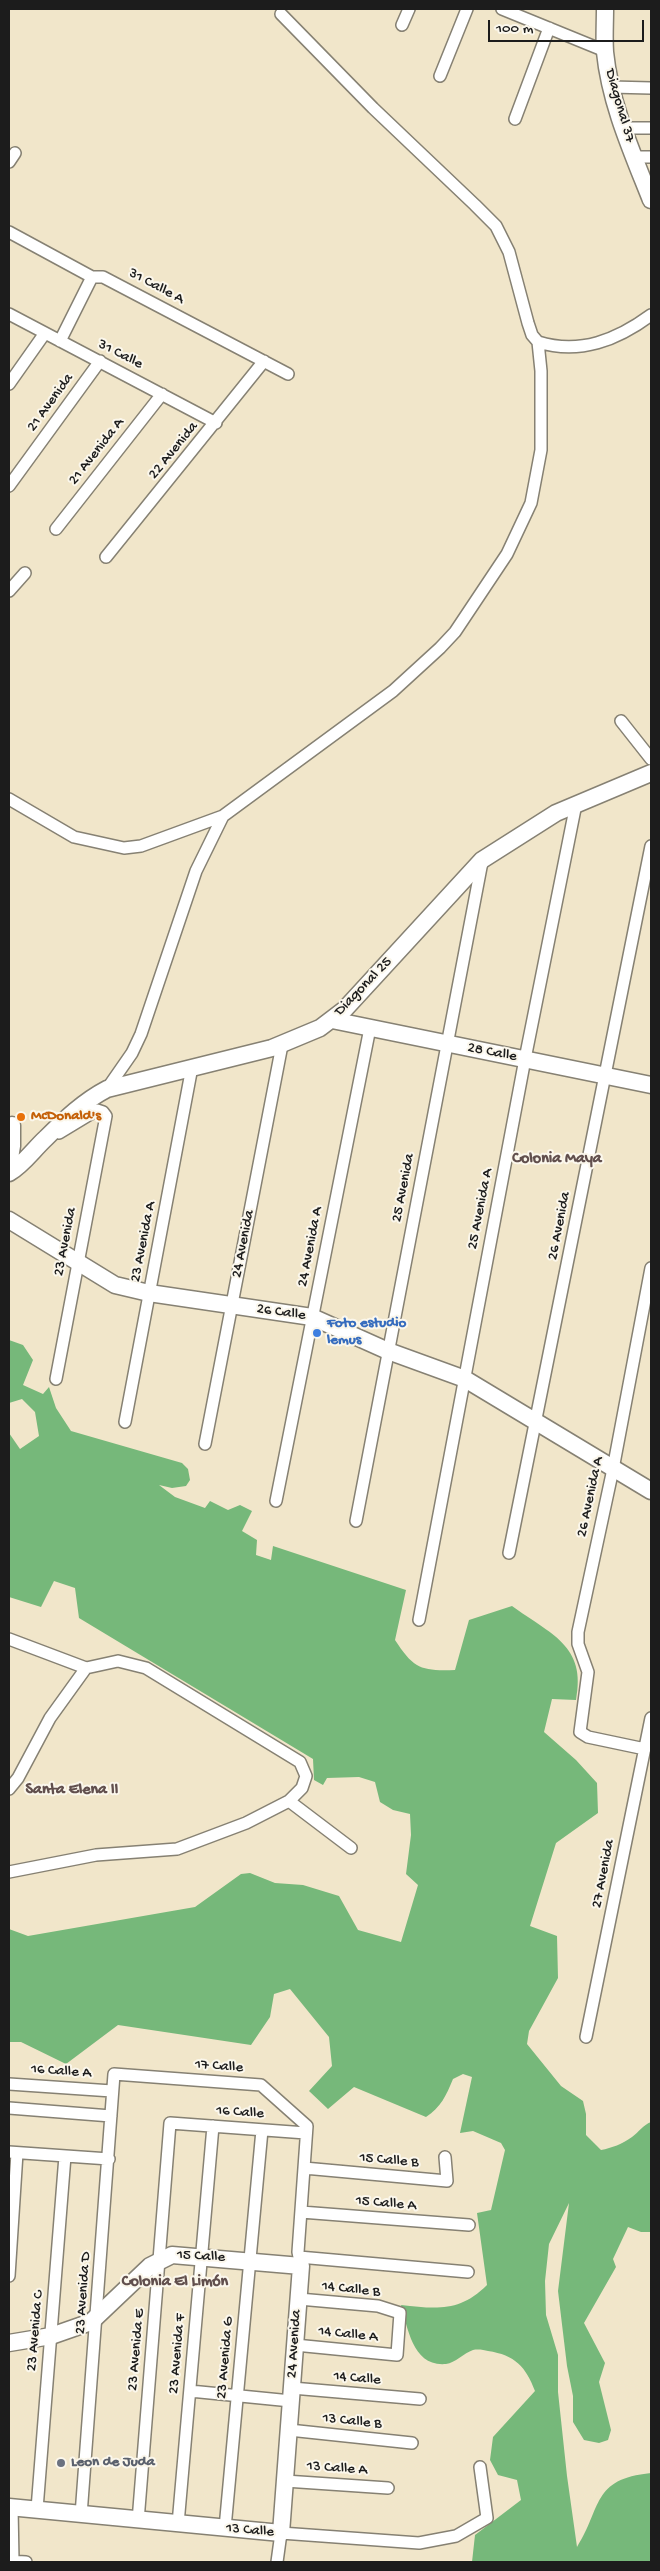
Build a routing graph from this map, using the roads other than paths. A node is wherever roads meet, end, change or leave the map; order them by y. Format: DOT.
graph roads {
  1 [pos="409,9"];
  2 [pos="467,9"];
  3 [pos="502,9"];
  4 [pos="605,9"];
  5 [pos="281,14"];
  6 [pos="528,14"];
  7 [pos="402,25"];
  8 [pos="549,28"];
  9 [pos="605,51"];
  10 [pos="440,76"];
  11 [pos="611,87"];
  12 [pos="651,88"];
  13 [pos="515,119"];
  14 [pos="624,128"];
  15 [pos="651,128"];
  16 [pos="634,157"];
  17 [pos="651,157"];
  18 [pos="651,200"];
  19 [pos="9,232"];
  20 [pos="92,277"];
  21 [pos="9,314"];
  22 [pos="651,315"];
  23 [pos="45,333"];
  24 [pos="60,341"];
  25 [pos="538,342"];
  26 [pos="100,361"];
  27 [pos="264,361"];
  28 [pos="288,374"];
  29 [pos="9,384"];
  30 [pos="162,394"];
  31 [pos="216,423"];
  32 [pos="9,486"];
  33 [pos="56,529"];
  34 [pos="106,558"];
  35 [pos="25,573"];
  36 [pos="9,591"];
  37 [pos="620,721"];
  38 [pos="651,759"];
  39 [pos="651,773"];
  40 [pos="9,799"];
  41 [pos="576,804"];
  42 [pos="223,816"];
  43 [pos="651,846"];
  44 [pos="482,860"];
  45 [pos="332,1020"];
  46 [pos="370,1028"];
  47 [pos="447,1044"];
  48 [pos="282,1045"];
  49 [pos="525,1059"];
  50 [pos="192,1067"];
  51 [pos="605,1076"];
  52 [pos="651,1085"];
  53 [pos="107,1089"];
  54 [pos="10,1117"];
  55 [pos="44,1139"];
  56 [pos="10,1146"];
  57 [pos="9,1164"];
  58 [pos="9,1173"];
  59 [pos="10,1224"];
  60 [pos="77,1263"];
  61 [pos="651,1268"];
  62 [pos="149,1293"];
  63 [pos="232,1306"];
  64 [pos="312,1318"];
  65 [pos="388,1351"];
  66 [pos="56,1379"];
  67 [pos="464,1380"];
  68 [pos="125,1422"];
  69 [pos="535,1423"];
  70 [pos="206,1444"];
  71 [pos="613,1469"];
  72 [pos="651,1491"];
  73 [pos="276,1501"];
  74 [pos="356,1521"];
  75 [pos="509,1552"];
  76 [pos="419,1620"];
  77 [pos="9,1639"];
  78 [pos="86,1668"];
  79 [pos="651,1718"];
  80 [pos="645,1749"];
  81 [pos="9,1789"];
  82 [pos="289,1801"];
  83 [pos="351,1848"];
  84 [pos="9,1872"];
  85 [pos="586,2037"];
  86 [pos="114,2074"];
  87 [pos="9,2084"];
  88 [pos="112,2091"];
  89 [pos="9,2108"];
  90 [pos="111,2116"];
  91 [pos="170,2123"];
  92 [pos="213,2126"];
  93 [pos="262,2130"];
  94 [pos="306,2130"];
  95 [pos="13,2152"];
  96 [pos="65,2156"];
  97 [pos="444,2157"];
  98 [pos="108,2159"];
  99 [pos="304,2168"];
  100 [pos="301,2212"];
  101 [pos="469,2226"];
  102 [pos="202,2256"];
  103 [pos="159,2259"];
  104 [pos="250,2261"];
  105 [pos="300,2261"];
  106 [pos="468,2272"];
  107 [pos="9,2276"];
  108 [pos="299,2299"];
  109 [pos="97,2318"];
  110 [pos="51,2336"];
  111 [pos="9,2343"];
  112 [pos="295,2345"];
  113 [pos="397,2355"];
  114 [pos="190,2391"];
  115 [pos="291,2395"];
  116 [pos="238,2396"];
  117 [pos="420,2399"];
  118 [pos="289,2430"];
  119 [pos="412,2443"];
  120 [pos="480,2468"];
  121 [pos="285,2480"];
  122 [pos="388,2488"];
  123 [pos="10,2507"];
  124 [pos="37,2509"];
  125 [pos="82,2515"];
  126 [pos="138,2521"];
  127 [pos="178,2524"];
  128 [pos="226,2528"];
  129 [pos="281,2533"];
  130 [pos="11,2561"];
  131 [pos="26,2562"];
  132 [pos="277,2562"];
  1 -- 7 [label="street"];
  2 -- 10 [label="street"];
  3 -- 6 [label="street"];
  4 -- 9 [label="main road, Diagonal 37"];
  5 -- 25 [label="street"];
  6 -- 8 [label="street"];
  8 -- 9 [label="street"];
  8 -- 13 [label="street"];
  9 -- 11 [label="main road, Diagonal 37"];
  11 -- 12 [label="street"];
  11 -- 14 [label="main road, Diagonal 37"];
  14 -- 15 [label="street"];
  14 -- 16 [label="main road, Diagonal 37"];
  16 -- 17 [label="street"];
  16 -- 18 [label="main road, Diagonal 37"];
  19 -- 20 [label="street, 31 Calle A"];
  20 -- 24 [label="street"];
  20 -- 27 [label="street, 31 Calle A"];
  21 -- 23 [label="street, 31 Calle"];
  22 -- 25 [label="street"];
  23 -- 24 [label="street, 31 Calle"];
  23 -- 29 [label="street"];
  24 -- 26 [label="street, 31 Calle"];
  25 -- 42 [label="street"];
  26 -- 30 [label="street, 31 Calle"];
  26 -- 32 [label="street, 21 Avenida"];
  27 -- 28 [label="street, 31 Calle A"];
  27 -- 31 [label="street, 22 Avenida"];
  30 -- 31 [label="street, 31 Calle"];
  30 -- 33 [label="street, 21 Avenida A"];
  31 -- 34 [label="street, 22 Avenida"];
  35 -- 36 [label="street"];
  37 -- 38 [label="street"];
  39 -- 41 [label="main road, Diagonal 25"];
  40 -- 42 [label="street"];
  41 -- 44 [label="main road, Diagonal 25"];
  41 -- 49 [label="street, 25 Avenida A"];
  42 -- 53 [label="street"];
  43 -- 51 [label="street, 26 Avenida"];
  44 -- 45 [label="main road, Diagonal 25"];
  44 -- 47 [label="street, 25 Avenida"];
  45 -- 46 [label="main road, 28 Calle"];
  45 -- 48 [label="main road, Diagonal 25"];
  46 -- 47 [label="main road, 28 Calle"];
  46 -- 64 [label="street, 24 Avenida A"];
  47 -- 49 [label="main road, 28 Calle"];
  47 -- 65 [label="street, 25 Avenida"];
  48 -- 50 [label="main road, Diagonal 25"];
  48 -- 63 [label="street, 24 Avenida"];
  49 -- 51 [label="main road, 28 Calle"];
  49 -- 67 [label="street, 25 Avenida A"];
  50 -- 53 [label="main road, Diagonal 25"];
  50 -- 62 [label="street, 23 Avenida A"];
  51 -- 52 [label="main road, 28 Calle"];
  51 -- 69 [label="street, 26 Avenida"];
  53 -- 55 [label="main road, Diagonal 25"];
  54 -- 56 [label="main road"];
  55 -- 56 [label="main road, Diagonal 25"];
  55 -- 58 [label="main road, Diagonal 25"];
  55 -- 60 [label="street, 23 Avenida"];
  56 -- 57 [label="main road"];
  59 -- 60 [label="main road, 26 Calle"];
  60 -- 62 [label="main road, 26 Calle"];
  60 -- 66 [label="street, 23 Avenida"];
  61 -- 71 [label="street, 26 Avenida A"];
  62 -- 63 [label="main road, 26 Calle"];
  62 -- 68 [label="street, 23 Avenida A"];
  63 -- 64 [label="main road, 26 Calle"];
  63 -- 70 [label="street, 24 Avenida"];
  64 -- 65 [label="main road, 26 Calle"];
  64 -- 73 [label="street, 24 Avenida A"];
  65 -- 67 [label="main road, 26 Calle"];
  65 -- 74 [label="street, 25 Avenida"];
  67 -- 69 [label="main road, 26 Calle"];
  67 -- 76 [label="street, 25 Avenida A"];
  69 -- 71 [label="main road, 26 Calle"];
  69 -- 75 [label="street, 26 Avenida"];
  71 -- 72 [label="main road, 26 Calle"];
  71 -- 80 [label="street, 26 Avenida A"];
  77 -- 78 [label="street"];
  78 -- 81 [label="street"];
  78 -- 82 [label="street"];
  79 -- 80 [label="street, 27 Avenida"];
  80 -- 85 [label="street, 27 Avenida"];
  82 -- 83 [label="street"];
  82 -- 84 [label="street"];
  86 -- 88 [label="street, 23 Avenida D"];
  86 -- 94 [label="street, 17 Calle"];
  87 -- 88 [label="street, 16 Calle A"];
  88 -- 90 [label="street, 23 Avenida D"];
  89 -- 90 [label="street"];
  90 -- 98 [label="street, 23 Avenida D"];
  91 -- 92 [label="street, 16 Calle"];
  91 -- 103 [label="street, 23 Avenida E"];
  92 -- 93 [label="street, 16 Calle"];
  92 -- 102 [label="street, 23 Avenida F"];
  93 -- 94 [label="street, 16 Calle"];
  93 -- 104 [label="street, 23 Avenida G"];
  94 -- 99 [label="street, 24 Avenida"];
  95 -- 96 [label="street"];
  95 -- 107 [label="street"];
  96 -- 98 [label="street"];
  96 -- 110 [label="street, 23 Avenida C"];
  97 -- 99 [label="street, 15 Calle B"];
  98 -- 109 [label="street, 23 Avenida D"];
  99 -- 100 [label="street, 24 Avenida"];
  100 -- 101 [label="street, 15 Calle A"];
  100 -- 105 [label="street, 24 Avenida"];
  102 -- 103 [label="main road, 15 Calle"];
  102 -- 104 [label="main road, 15 Calle"];
  102 -- 114 [label="street, 23 Avenida F"];
  103 -- 109 [label="main road, 15 Calle"];
  103 -- 126 [label="street, 23 Avenida E"];
  104 -- 105 [label="main road, 15 Calle"];
  104 -- 116 [label="street, 23 Avenida G"];
  105 -- 106 [label="street, 15 Calle"];
  105 -- 108 [label="main road, 24 Avenida"];
  108 -- 112 [label="main road, 24 Avenida"];
  108 -- 113 [label="street, 14 Calle B"];
  109 -- 110 [label="main road, 15 Calle"];
  109 -- 125 [label="street, 23 Avenida D"];
  110 -- 111 [label="main road, 15 Calle"];
  110 -- 124 [label="street, 23 Avenida C"];
  112 -- 113 [label="street, 14 Calle A"];
  112 -- 115 [label="main road, 24 Avenida"];
  114 -- 116 [label="street, 14 Calle"];
  114 -- 127 [label="street, 23 Avenida F"];
  115 -- 116 [label="street, 14 Calle"];
  115 -- 117 [label="street, 14 Calle"];
  115 -- 118 [label="main road, 24 Avenida"];
  116 -- 128 [label="street, 23 Avenida G"];
  118 -- 119 [label="street, 13 Calle B"];
  118 -- 121 [label="main road, 24 Avenida"];
  120 -- 129 [label="street, 13 Calle"];
  121 -- 122 [label="street, 13 Calle A"];
  121 -- 129 [label="main road, 24 Avenida"];
  123 -- 124 [label="main road, 13 Calle"];
  123 -- 130 [label="street"];
  124 -- 125 [label="main road, 13 Calle"];
  125 -- 126 [label="main road, 13 Calle"];
  126 -- 127 [label="main road, 13 Calle"];
  127 -- 128 [label="main road, 13 Calle"];
  128 -- 129 [label="main road, 13 Calle"];
  129 -- 132 [label="street, 24 Avenida"];
  130 -- 131 [label="street"];
}
